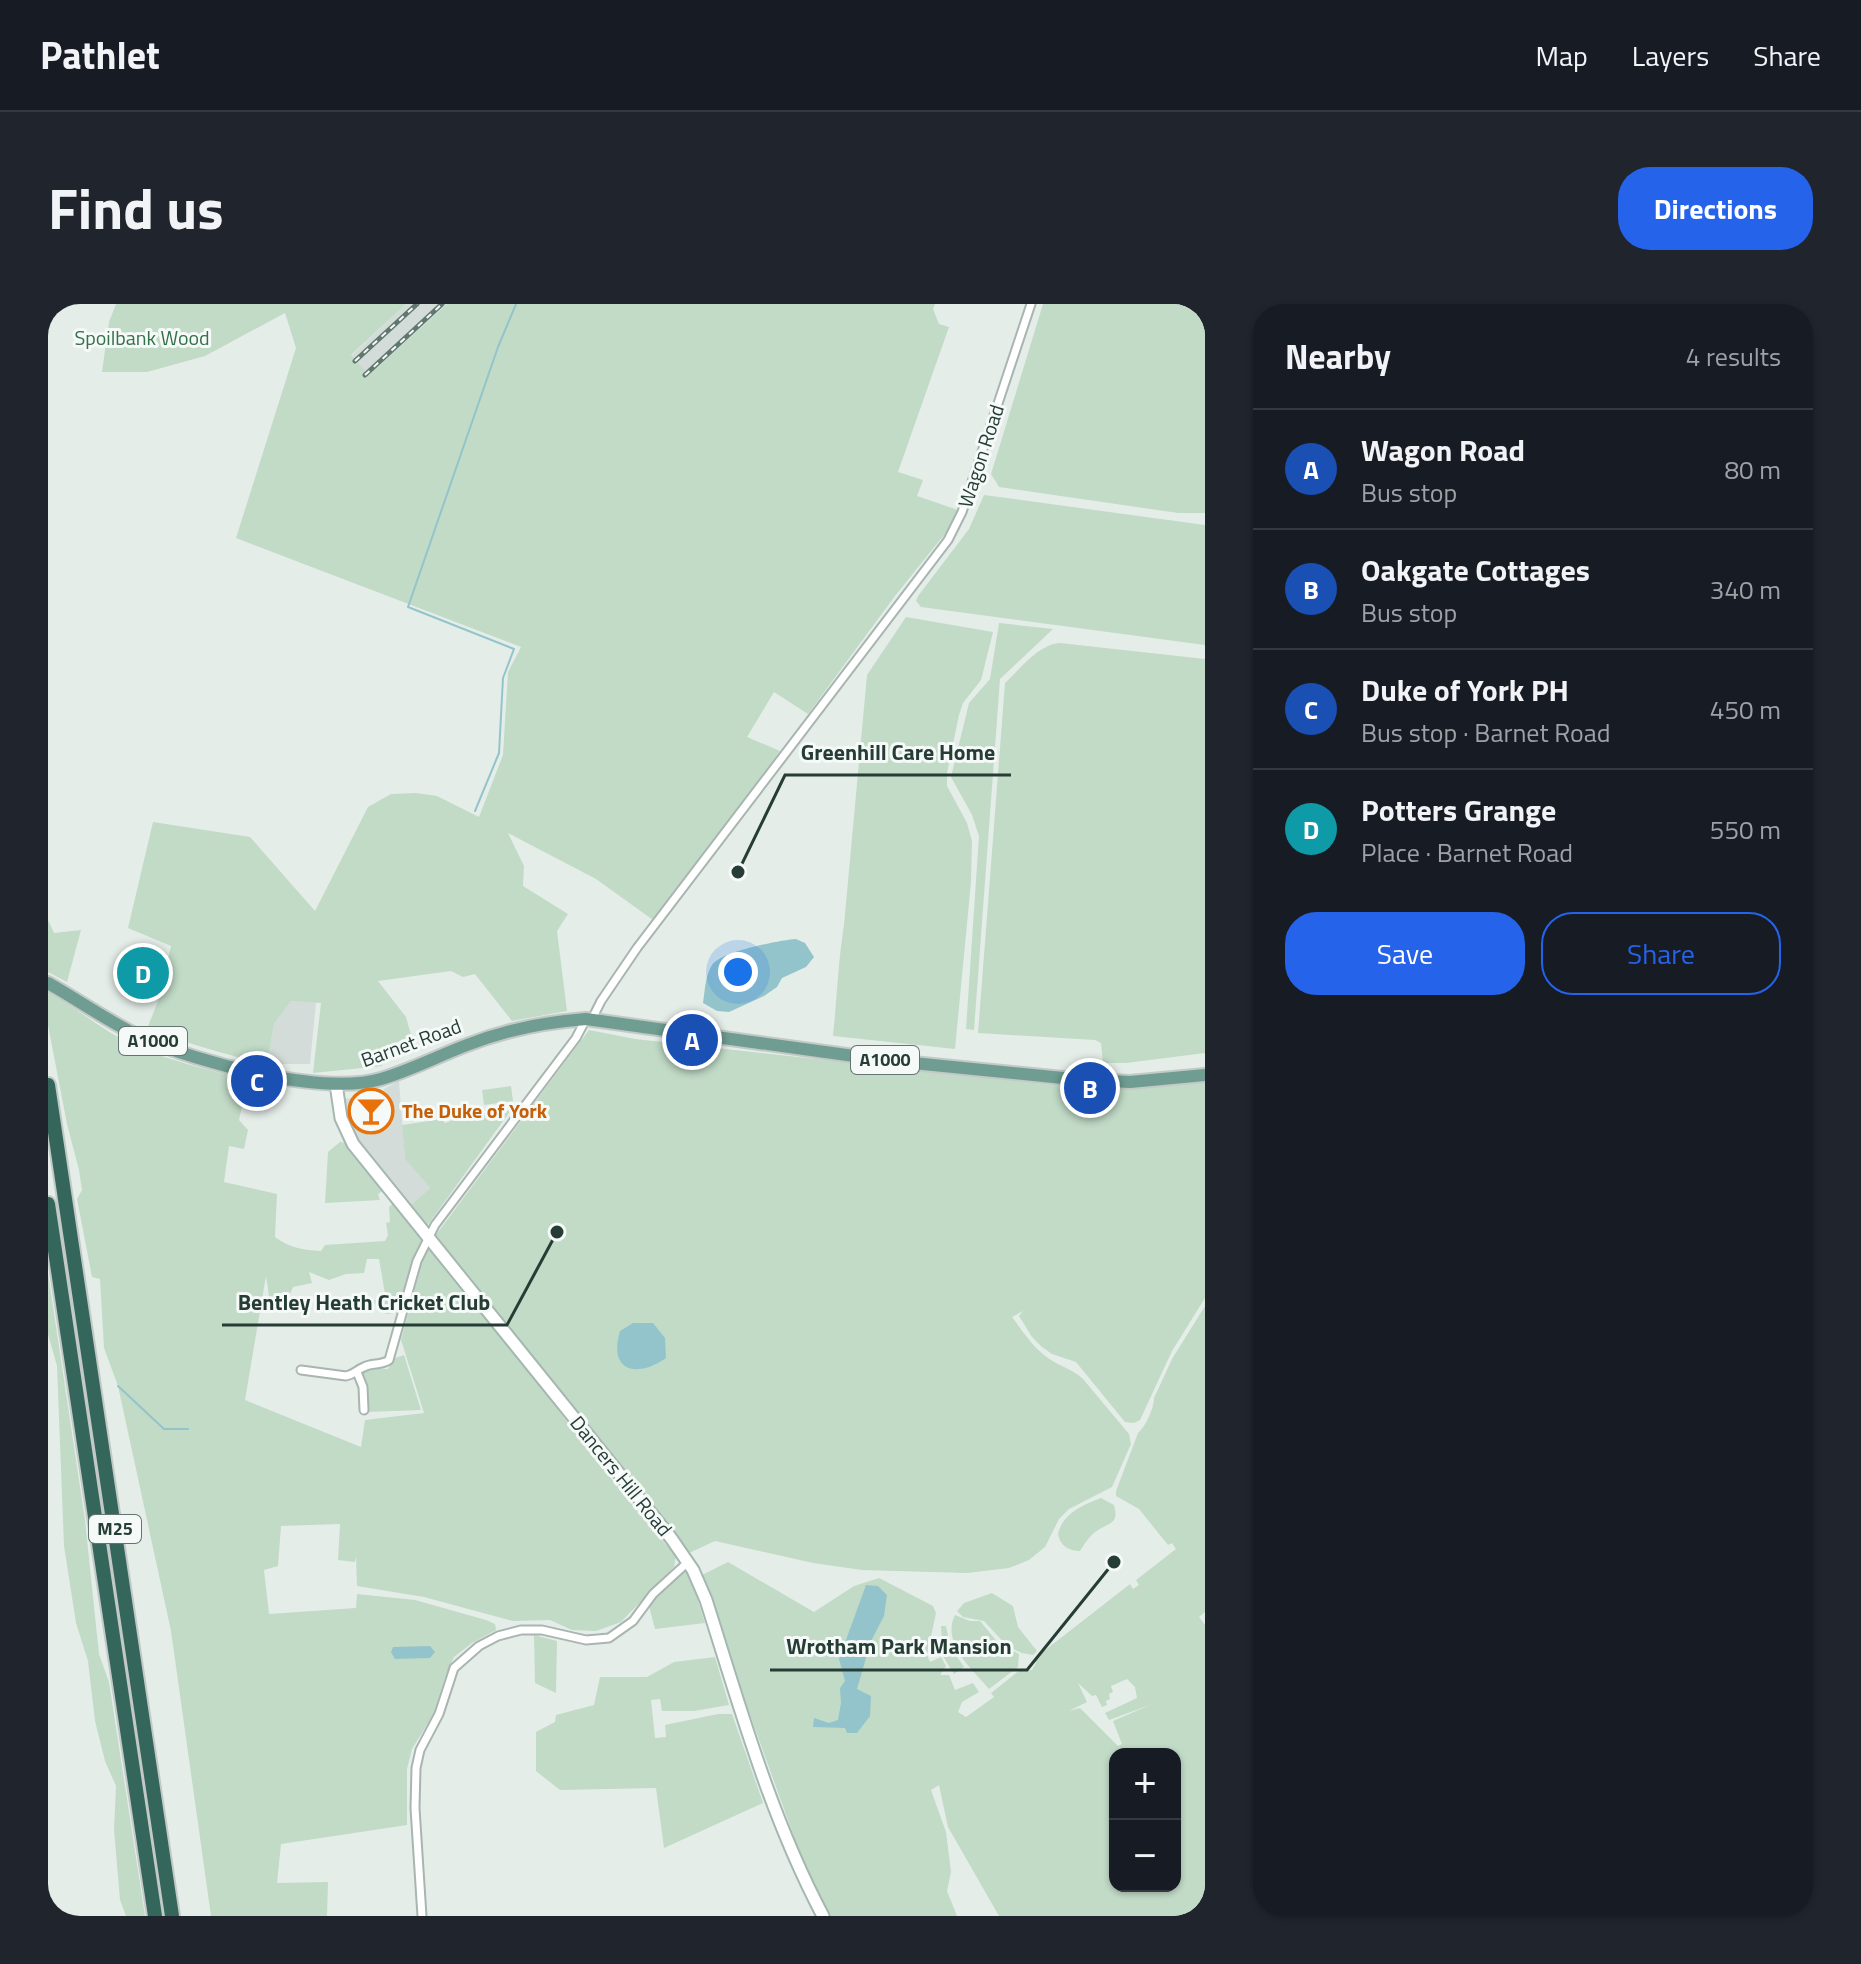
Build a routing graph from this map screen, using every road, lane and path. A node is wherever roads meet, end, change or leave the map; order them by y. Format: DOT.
graph roads {
  1 [pos="1031,304"];
  2 [pos="48,983"];
  3 [pos="589,1019"];
  4 [pos="1205,1075"];
  5 [pos="336,1084"];
  6 [pos="48,1085"];
  7 [pos="48,1204"];
  8 [pos="429,1237"];
  9 [pos="301,1370"];
  10 [pos="357,1372"];
  11 [pos="364,1410"];
  12 [pos="688,1562"];
  13 [pos="155,1916"];
  14 [pos="172,1916"];
  15 [pos="422,1916"];
  16 [pos="823,1916"];
  1 -- 3 [label="street, Wagon Road"];
  2 -- 5 [label="main road, Barnet Road / A1000"];
  3 -- 4 [label="main road, A1000"];
  3 -- 5 [label="main road, Barnet Road / A1000"];
  3 -- 8 [label="street, Wagon Road"];
  5 -- 8 [label="street, Dancers Hill Road"];
  6 -- 14 [label="highway, M25"];
  7 -- 13 [label="highway, M25"];
  8 -- 10 [label="street, Wagon Road"];
  8 -- 12 [label="street, Dancers Hill Road"];
  9 -- 10 [label="street"];
  10 -- 11 [label="street"];
  12 -- 15 [label="street"];
  12 -- 16 [label="street, Dancers Hill Road"];
}
